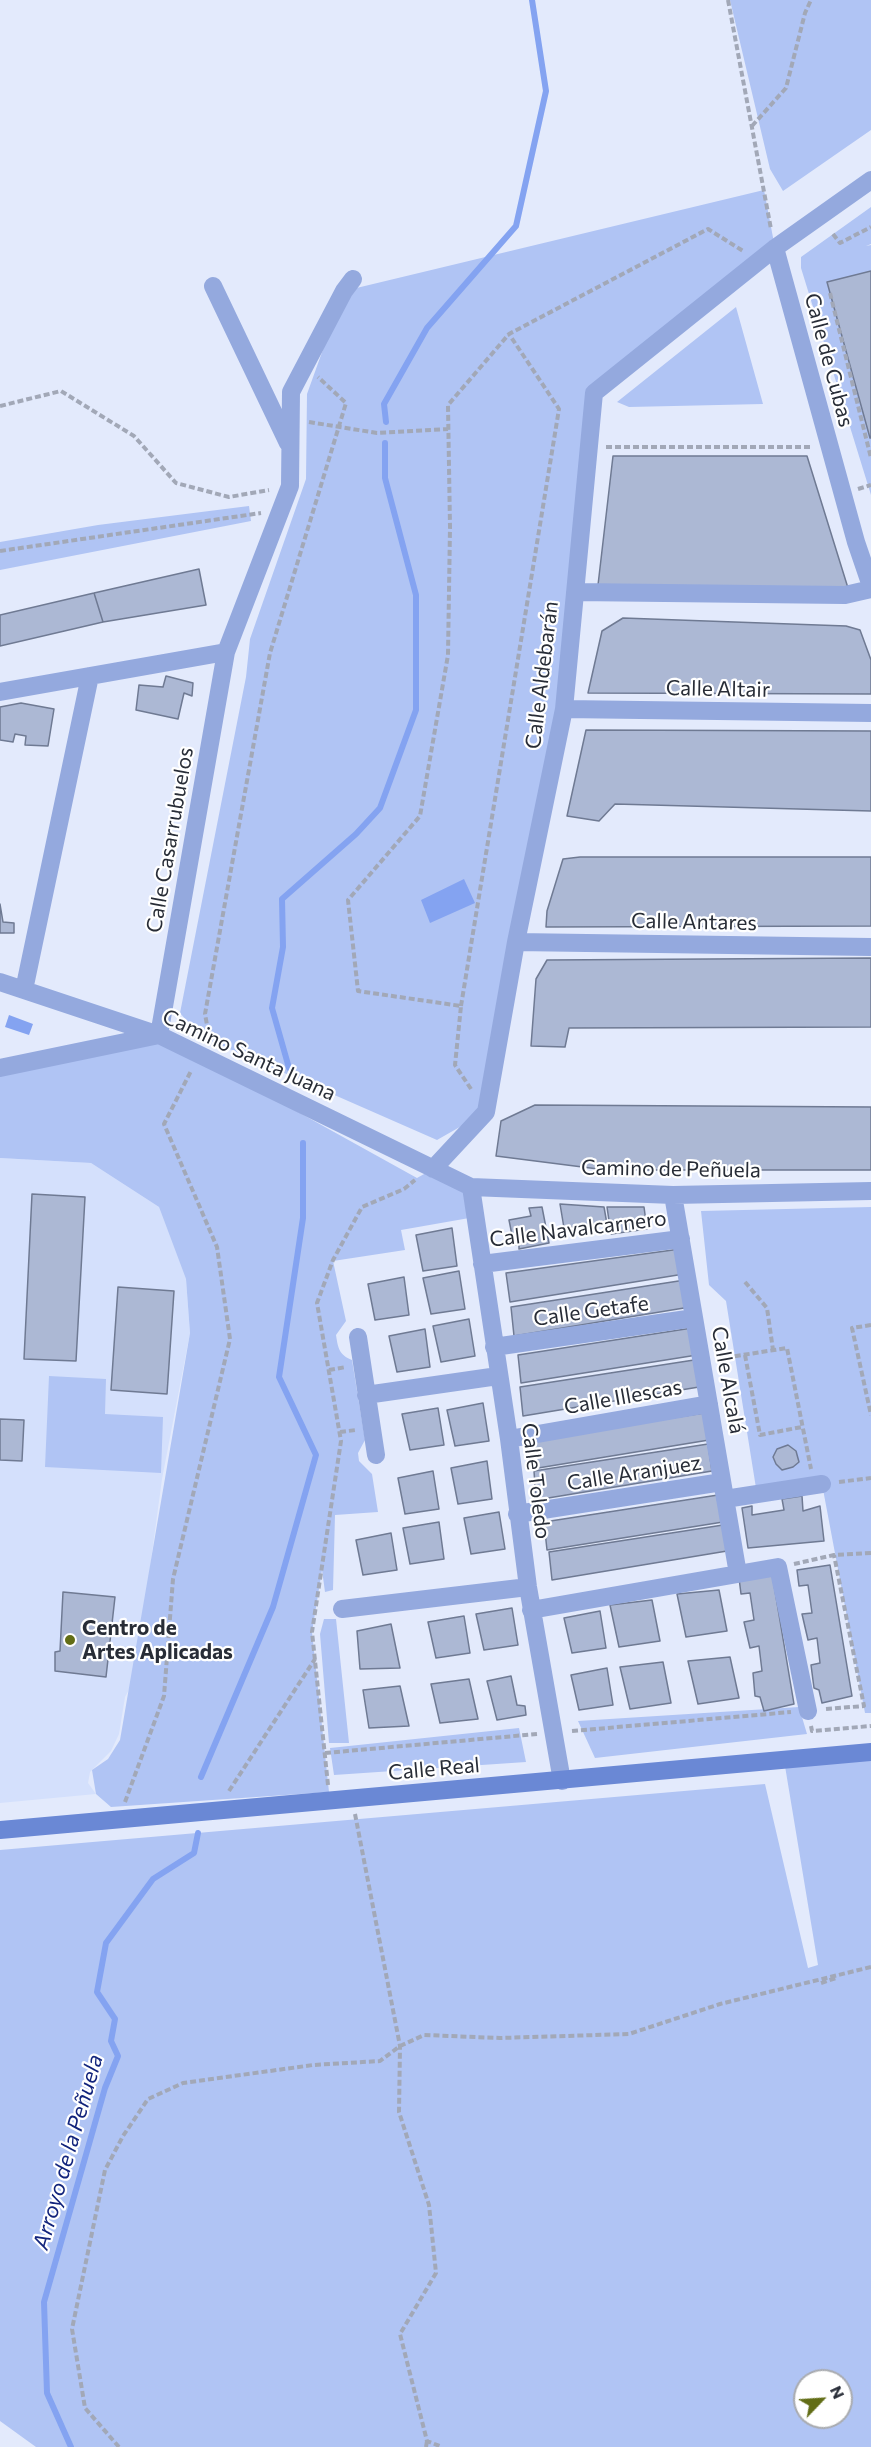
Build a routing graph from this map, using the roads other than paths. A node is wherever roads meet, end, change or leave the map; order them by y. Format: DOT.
graph roads {
  1 [pos="871,180"];
  2 [pos="775,248"];
  3 [pos="353,279"];
  4 [pos="213,286"];
  5 [pos="290,447"];
  6 [pos="871,587"];
  7 [pos="575,592"];
  8 [pos="225,652"];
  9 [pos="90,676"];
  10 [pos="0,692"];
  11 [pos="564,709"];
  12 [pos="871,713"];
  13 [pos="516,942"];
  14 [pos="871,947"];
  15 [pos="0,982"];
  16 [pos="24,990"];
  17 [pos="159,1035"];
  18 [pos="0,1068"];
  19 [pos="433,1169"];
  20 [pos="471,1187"];
  21 [pos="871,1191"];
  22 [pos="673,1195"];
  23 [pos="681,1239"];
  24 [pos="482,1264"];
  25 [pos="694,1318"];
  26 [pos="358,1337"];
  27 [pos="494,1347"];
  28 [pos="498,1376"];
  29 [pos="366,1395"];
  30 [pos="709,1404"];
  31 [pos="509,1439"];
  32 [pos="376,1455"];
  33 [pos="818,1484"];
  34 [pos="724,1491"];
  35 [pos="517,1514"];
  36 [pos="738,1574"];
  37 [pos="528,1587"];
  38 [pos="342,1609"];
  39 [pos="531,1610"];
  40 [pos="808,1711"];
  41 [pos="871,1752"];
  42 [pos="562,1780"];
  43 [pos="0,1830"];
  1 -- 2 [label="street, Calle Aldebarán"];
  2 -- 6 [label="street, Calle de Cubas"];
  2 -- 7 [label="street, Calle Aldebarán"];
  3 -- 5 [label="street, Calle Casarrubuelos"];
  4 -- 5 [label="street"];
  5 -- 8 [label="street, Calle Casarrubuelos"];
  6 -- 7 [label="street"];
  7 -- 11 [label="street, Calle Aldebarán"];
  8 -- 9 [label="street"];
  8 -- 17 [label="street, Calle Casarrubuelos"];
  9 -- 10 [label="street"];
  9 -- 16 [label="street"];
  11 -- 12 [label="street, Calle Altair"];
  11 -- 13 [label="street, Calle Aldebarán"];
  13 -- 14 [label="street, Calle Antares"];
  13 -- 19 [label="street, Calle Aldebarán"];
  15 -- 16 [label="street, Camino Santa Juana"];
  16 -- 17 [label="street, Camino Santa Juana"];
  17 -- 18 [label="street"];
  17 -- 19 [label="street, Camino Santa Juana"];
  19 -- 20 [label="street, Camino Santa Juana"];
  20 -- 22 [label="street, Camino de Peñuela"];
  20 -- 24 [label="street, Calle Toledo"];
  21 -- 22 [label="street, Camino de Peñuela"];
  22 -- 23 [label="street, Calle Alcalá"];
  23 -- 24 [label="street, Calle Navalcarnero"];
  23 -- 25 [label="street, Calle Alcalá"];
  24 -- 27 [label="street, Calle Toledo"];
  25 -- 27 [label="street, Calle Getafe"];
  25 -- 30 [label="street, Calle Alcalá"];
  26 -- 29 [label="street"];
  27 -- 28 [label="street, Calle Toledo"];
  28 -- 29 [label="street"];
  28 -- 31 [label="street, Calle Toledo"];
  29 -- 32 [label="street"];
  30 -- 31 [label="street, Calle Illescas"];
  30 -- 34 [label="street, Calle Alcalá"];
  31 -- 35 [label="street, Calle Toledo"];
  33 -- 34 [label="street, Calle Aranjuez"];
  34 -- 35 [label="street, Calle Aranjuez"];
  34 -- 36 [label="street, Calle Alcalá"];
  35 -- 37 [label="street, Calle Toledo"];
  36 -- 39 [label="street"];
  36 -- 40 [label="street"];
  37 -- 38 [label="street"];
  37 -- 39 [label="street, Calle Toledo"];
  39 -- 42 [label="street, Calle Toledo"];
  41 -- 42 [label="street, Calle Real"];
  42 -- 43 [label="street, Calle Real"];
}
